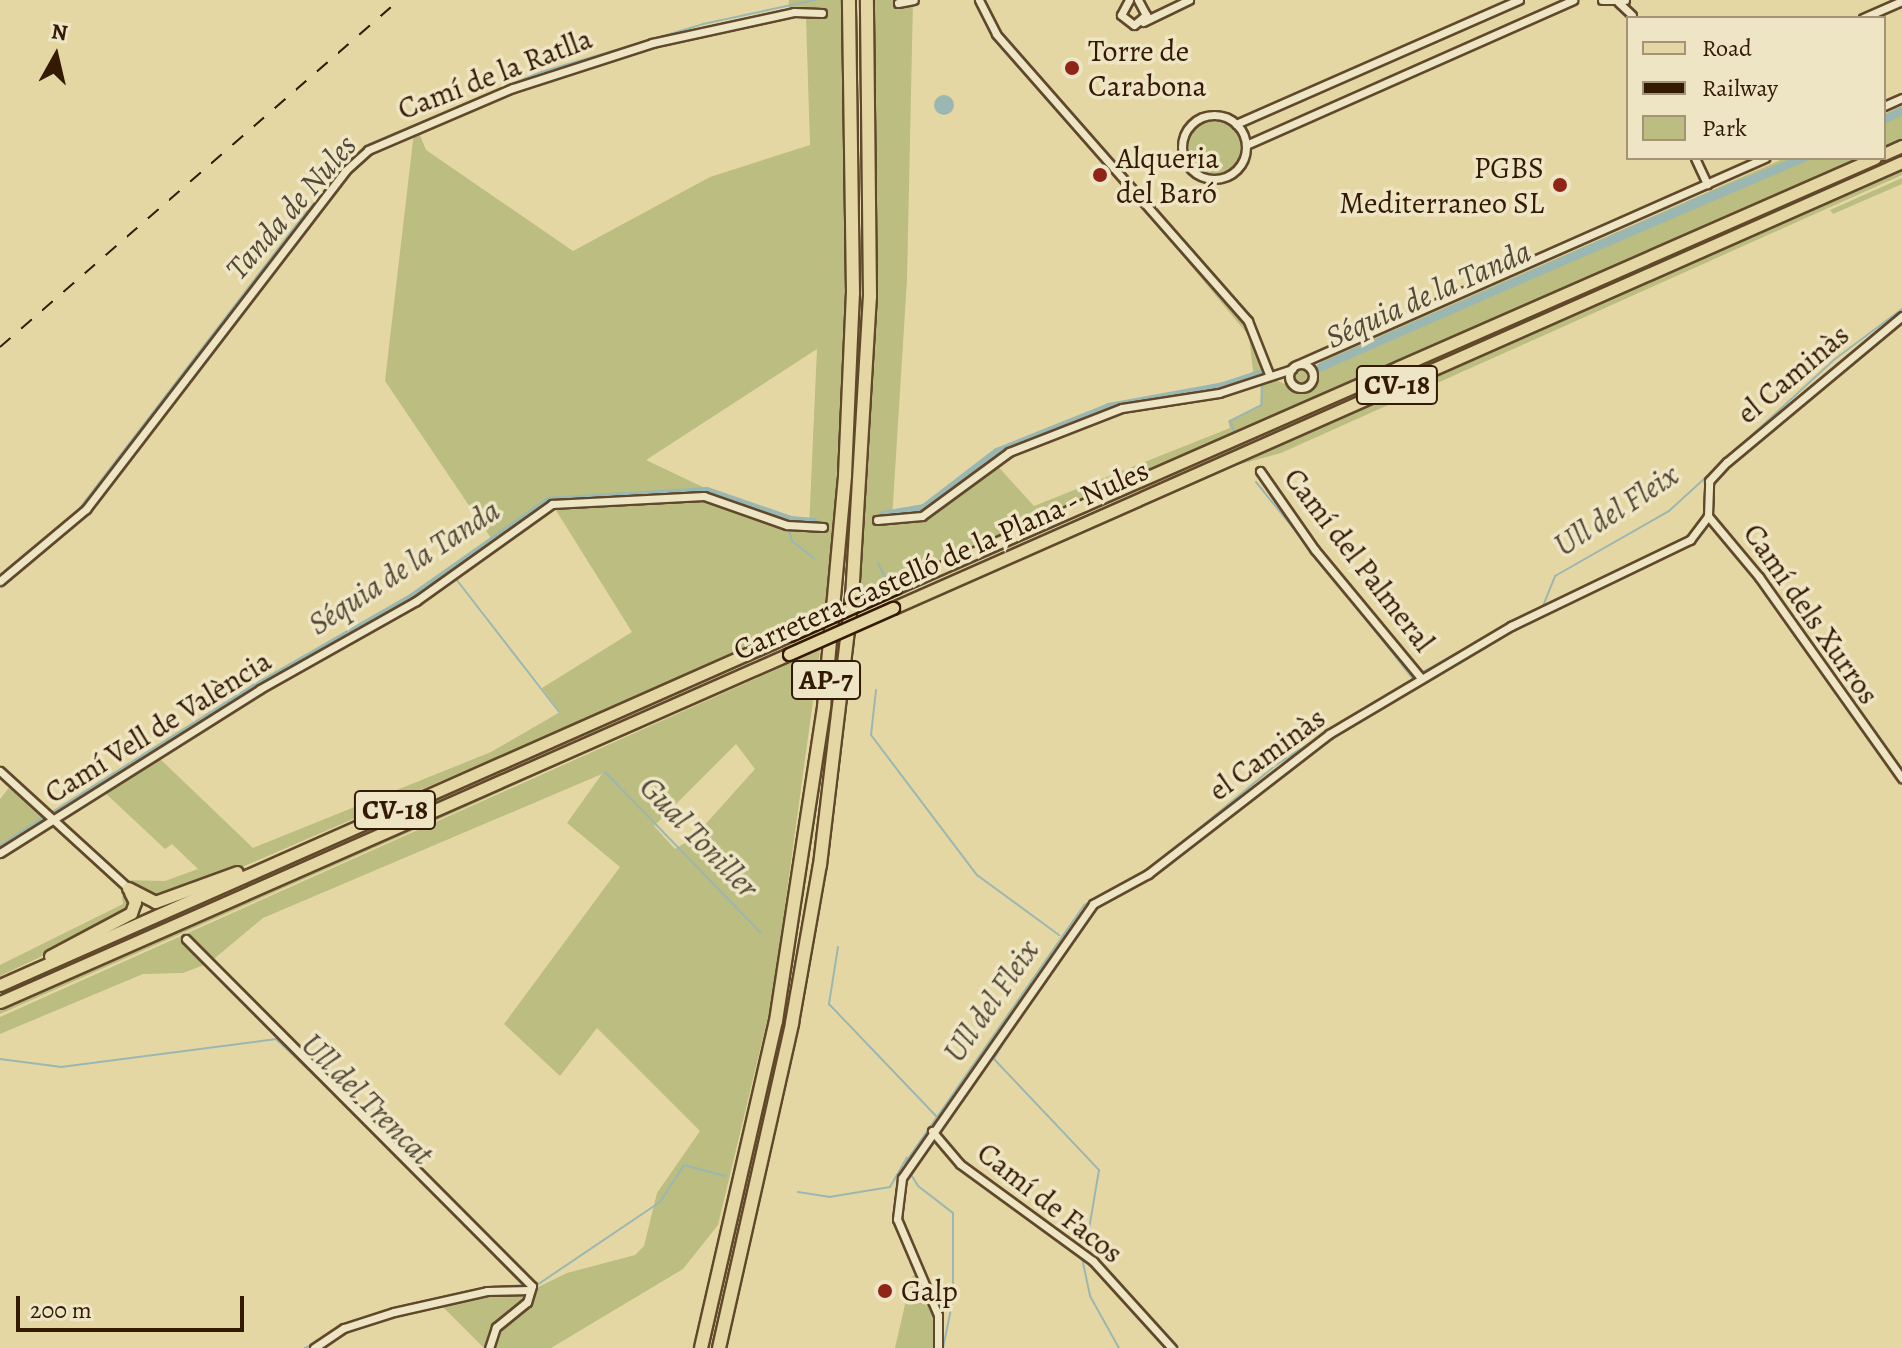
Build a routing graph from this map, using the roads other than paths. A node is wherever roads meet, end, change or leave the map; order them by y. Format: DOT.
graph roads {
  1 [pos="849,0"];
  2 [pos="867,0"];
  3 [pos="914,0"];
  4 [pos="979,0"];
  5 [pos="1129,0"];
  6 [pos="1138,0"];
  7 [pos="1189,0"];
  8 [pos="1519,0"];
  9 [pos="1573,0"];
  10 [pos="1602,0"];
  11 [pos="1622,1"];
  12 [pos="1902,1"];
  13 [pos="898,3"];
  14 [pos="1146,7"];
  15 [pos="1170,9"];
  16 [pos="822,13"];
  17 [pos="1868,16"];
  18 [pos="1141,23"];
  19 [pos="1236,124"];
  20 [pos="1246,145"];
  21 [pos="1696,160"];
  22 [pos="1761,160"];
  23 [pos="1870,160"];
  24 [pos="1902,162"];
  25 [pos="1707,184"];
  26 [pos="1902,316"];
  27 [pos="1326,350"];
  28 [pos="1295,366"];
  29 [pos="1311,369"];
  30 [pos="1269,374"];
  31 [pos="1291,383"];
  32 [pos="1260,471"];
  33 [pos="1708,516"];
  34 [pos="877,520"];
  35 [pos="823,527"];
  36 [pos="0,581"];
  37 [pos="1421,678"];
  38 [pos="0,771"];
  39 [pos="1902,778"];
  40 [pos="380,817"];
  41 [pos="55,819"];
  42 [pos="0,853"];
  43 [pos="128,888"];
  44 [pos="186,939"];
  45 [pos="0,983"];
  46 [pos="0,1002"];
  47 [pos="932,1131"];
  48 [pos="530,1290"];
  49 [pos="314,1348"];
  50 [pos="489,1348"];
  51 [pos="701,1348"];
  52 [pos="719,1348"];
  53 [pos="938,1348"];
  54 [pos="1172,1348"];
  1 -- 51 [label="highway, AP-7"];
  2 -- 52 [label="highway, AP-7"];
  3 -- 13 [label="street"];
  4 -- 30 [label="street"];
  5 -- 18 [label="street"];
  6 -- 14 [label="street"];
  7 -- 15 [label="street"];
  8 -- 19 [label="street"];
  9 -- 20 [label="street"];
  10 -- 11 [label="street"];
  12 -- 17 [label="street"];
  14 -- 15 [label="street"];
  14 -- 18 [label="street"];
  15 -- 18 [label="street"];
  16 -- 36 [label="street, Camí de la Ratlla"];
  19 -- 20 [label="street"];
  19 -- 20 [label="street"];
  21 -- 25 [label="street"];
  22 -- 25 [label="street"];
  23 -- 40 [label="main road, Carretera Castelló de la Plana - Nules / CV-18, bridge"];
  24 -- 46 [label="main road, Carretera Castelló de la Plana - Nules / CV-18, bridge"];
  25 -- 27 [label="street"];
  26 -- 33 [label="street, el Caminàs"];
  27 -- 28 [label="street"];
  27 -- 29 [label="street"];
  28 -- 29 [label="street"];
  28 -- 30 [label="street"];
  28 -- 31 [label="street"];
  29 -- 31 [label="street"];
  30 -- 31 [label="street"];
  30 -- 34 [label="street"];
  32 -- 37 [label="street, Camí del Palmeral"];
  33 -- 37 [label="street, el Caminàs"];
  33 -- 39 [label="street, Camí dels Xurros"];
  35 -- 41 [label="street, Camí Vell de València"];
  37 -- 47 [label="street, el Caminàs"];
  38 -- 41 [label="street"];
  40 -- 43 [label="main road, CV-18"];
  40 -- 45 [label="main road, Carretera Castelló de la Plana - Nules / CV-18"];
  41 -- 42 [label="street, Camí Vell de València"];
  41 -- 43 [label="street"];
  43 -- 45 [label="main road, CV-18"];
  44 -- 48 [label="street"];
  47 -- 53 [label="street, el Caminàs"];
  47 -- 54 [label="street, Camí de Facos"];
  48 -- 49 [label="street"];
  48 -- 50 [label="street"];
}
